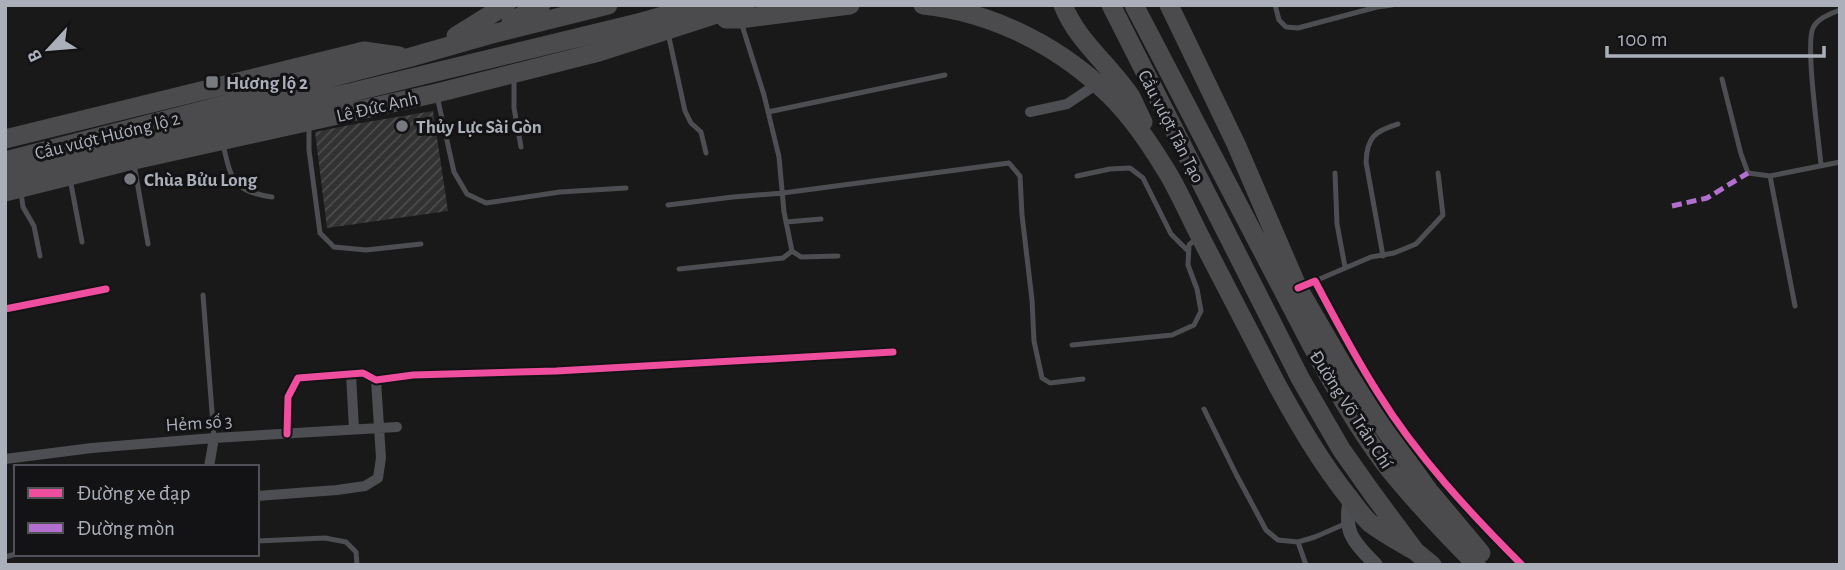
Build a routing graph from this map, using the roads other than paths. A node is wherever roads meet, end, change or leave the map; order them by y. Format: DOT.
graph roads {
  1 [pos="506,5"];
  2 [pos="541,5"];
  3 [pos="608,5"];
  4 [pos="850,5"];
  5 [pos="923,5"];
  6 [pos="1063,5"];
  7 [pos="1111,5"];
  8 [pos="1134,5"];
  9 [pos="1169,5"];
  10 [pos="1275,5"];
  11 [pos="1392,5"];
  12 [pos="740,9"];
  13 [pos="1840,10"];
  14 [pos="703,12"];
  15 [pos="642,22"];
  16 [pos="666,23"];
  17 [pos="488,35"];
  18 [pos="633,41"];
  19 [pos="420,55"];
  20 [pos="513,73"];
  21 [pos="945,75"];
  22 [pos="1722,79"];
  23 [pos="1097,83"];
  24 [pos="346,84"];
  25 [pos="437,93"];
  26 [pos="768,112"];
  27 [pos="1030,112"];
  28 [pos="205,118"];
  29 [pos="309,122"];
  30 [pos="1398,124"];
  31 [pos="5,139"];
  32 [pos="222,141"];
  33 [pos="521,146"];
  34 [pos="706,153"];
  35 [pos="134,160"];
  36 [pos="5,161"];
  37 [pos="1840,162"];
  38 [pos="1821,165"];
  39 [pos="1165,168"];
  40 [pos="1335,173"];
  41 [pos="1438,173"];
  42 [pos="70,176"];
  43 [pos="1077,176"];
  44 [pos="1770,176"];
  45 [pos="10,186"];
  46 [pos="626,188"];
  47 [pos="783,193"];
  48 [pos="272,197"];
  49 [pos="668,205"];
  50 [pos="821,219"];
  51 [pos="786,222"];
  52 [pos="82,242"];
  53 [pos="148,244"];
  54 [pos="421,244"];
  55 [pos="1194,244"];
  56 [pos="1234,247"];
  57 [pos="792,251"];
  58 [pos="40,256"];
  59 [pos="838,256"];
  60 [pos="1383,256"];
  61 [pos="1345,267"];
  62 [pos="679,269"];
  63 [pos="1307,285"];
  64 [pos="106,289"];
  65 [pos="203,295"];
  66 [pos="1795,306"];
  67 [pos="5,309"];
  68 [pos="1072,345"];
  69 [pos="893,352"];
  70 [pos="351,374"];
  71 [pos="1083,379"];
  72 [pos="376,380"];
  73 [pos="1204,409"];
  74 [pos="397,427"];
  75 [pos="379,428"];
  76 [pos="354,429"];
  77 [pos="287,434"];
  78 [pos="214,438"];
  79 [pos="5,459"];
  80 [pos="209,465"];
  81 [pos="259,496"];
  82 [pos="1350,499"];
  83 [pos="1347,523"];
  84 [pos="259,541"];
  85 [pos="1298,542"];
  86 [pos="1415,551"];
  87 [pos="357,565"];
  88 [pos="1306,565"];
  89 [pos="1376,565"];
  90 [pos="1432,565"];
  91 [pos="1477,565"];
  92 [pos="1490,565"];
  93 [pos="1522,565"];
  1 -- 19 [label="highway, Lê Đức Anh"];
  2 -- 17 [label="highway"];
  3 -- 17 [label="highway, Lê Đức Anh"];
  4 -- 12 [label="highway, Lê Đức Anh"];
  5 -- 23 [label="highway"];
  6 -- 39 [label="highway"];
  7 -- 56 [label="highway, Cầu vượt Tân Tạo"];
  8 -- 91 [label="highway, Đường Võ Trần Chí"];
  9 -- 63 [label="highway"];
  10 -- 11 [label="lane"];
  12 -- 14 [label="highway, Lê Đức Anh"];
  12 -- 26 [label="lane"];
  13 -- 38 [label="lane"];
  14 -- 16 [label="highway, Lê Đức Anh"];
  15 -- 16 [label="highway, Lê Đức Anh"];
  15 -- 18 [label="highway"];
  15 -- 24 [label="highway, Lê Đức Anh"];
  16 -- 18 [label="highway, Lê Đức Anh"];
  16 -- 34 [label="lane"];
  17 -- 19 [label="highway, Lê Đức Anh"];
  18 -- 20 [label="highway, Lê Đức Anh"];
  19 -- 24 [label="highway, Lê Đức Anh"];
  19 -- 31 [label="highway, Lê Đức Anh"];
  20 -- 25 [label="highway, Lê Đức Anh"];
  20 -- 33 [label="lane"];
  21 -- 26 [label="lane"];
  22 -- 44 [label="lane"];
  23 -- 27 [label="street"];
  23 -- 39 [label="highway"];
  24 -- 28 [label="highway, Lê Đức Anh"];
  25 -- 29 [label="highway, Lê Đức Anh"];
  25 -- 46 [label="lane"];
  26 -- 47 [label="lane"];
  28 -- 36 [label="highway, Cầu vượt Hương lộ 2"];
  28 -- 45 [label="highway, Cầu vượt Hương lộ 2"];
  29 -- 32 [label="highway, Lê Đức Anh"];
  29 -- 54 [label="lane"];
  30 -- 60 [label="lane"];
  32 -- 35 [label="highway, Lê Đức Anh"];
  32 -- 48 [label="lane"];
  35 -- 42 [label="highway, Lê Đức Anh"];
  35 -- 53 [label="lane"];
  37 -- 38 [label="lane"];
  38 -- 44 [label="lane"];
  39 -- 55 [label="highway"];
  40 -- 61 [label="lane"];
  41 -- 60 [label="lane"];
  42 -- 45 [label="highway, Lê Đức Anh"];
  42 -- 52 [label="lane"];
  43 -- 55 [label="lane"];
  44 -- 66 [label="lane"];
  45 -- 58 [label="lane"];
  47 -- 49 [label="lane"];
  47 -- 51 [label="lane"];
  47 -- 71 [label="lane"];
  50 -- 51 [label="lane"];
  51 -- 57 [label="lane"];
  55 -- 68 [label="lane"];
  55 -- 82 [label="highway"];
  56 -- 86 [label="highway, Đường Võ Trần Chí"];
  57 -- 59 [label="lane"];
  57 -- 62 [label="lane"];
  60 -- 61 [label="lane"];
  61 -- 63 [label="lane"];
  63 -- 92 [label="highway"];
  63 -- 93 [label="street"];
  64 -- 67 [label="street"];
  65 -- 78 [label="lane"];
  69 -- 72 [label="street"];
  70 -- 72 [label="street"];
  70 -- 76 [label="street"];
  70 -- 77 [label="street"];
  72 -- 75 [label="street"];
  73 -- 85 [label="lane"];
  74 -- 75 [label="street, Hẻm số 3"];
  75 -- 76 [label="street, Hẻm số 3"];
  75 -- 81 [label="street"];
  76 -- 77 [label="street, Hẻm số 3"];
  77 -- 78 [label="street, Hẻm số 3"];
  78 -- 79 [label="street, Hẻm số 3"];
  78 -- 80 [label="street"];
  82 -- 83 [label="street"];
  82 -- 86 [label="highway"];
  83 -- 85 [label="lane"];
  83 -- 89 [label="street"];
  84 -- 87 [label="lane"];
  85 -- 88 [label="lane"];
  86 -- 90 [label="highway, Đường Võ Trần Chí"];
}
